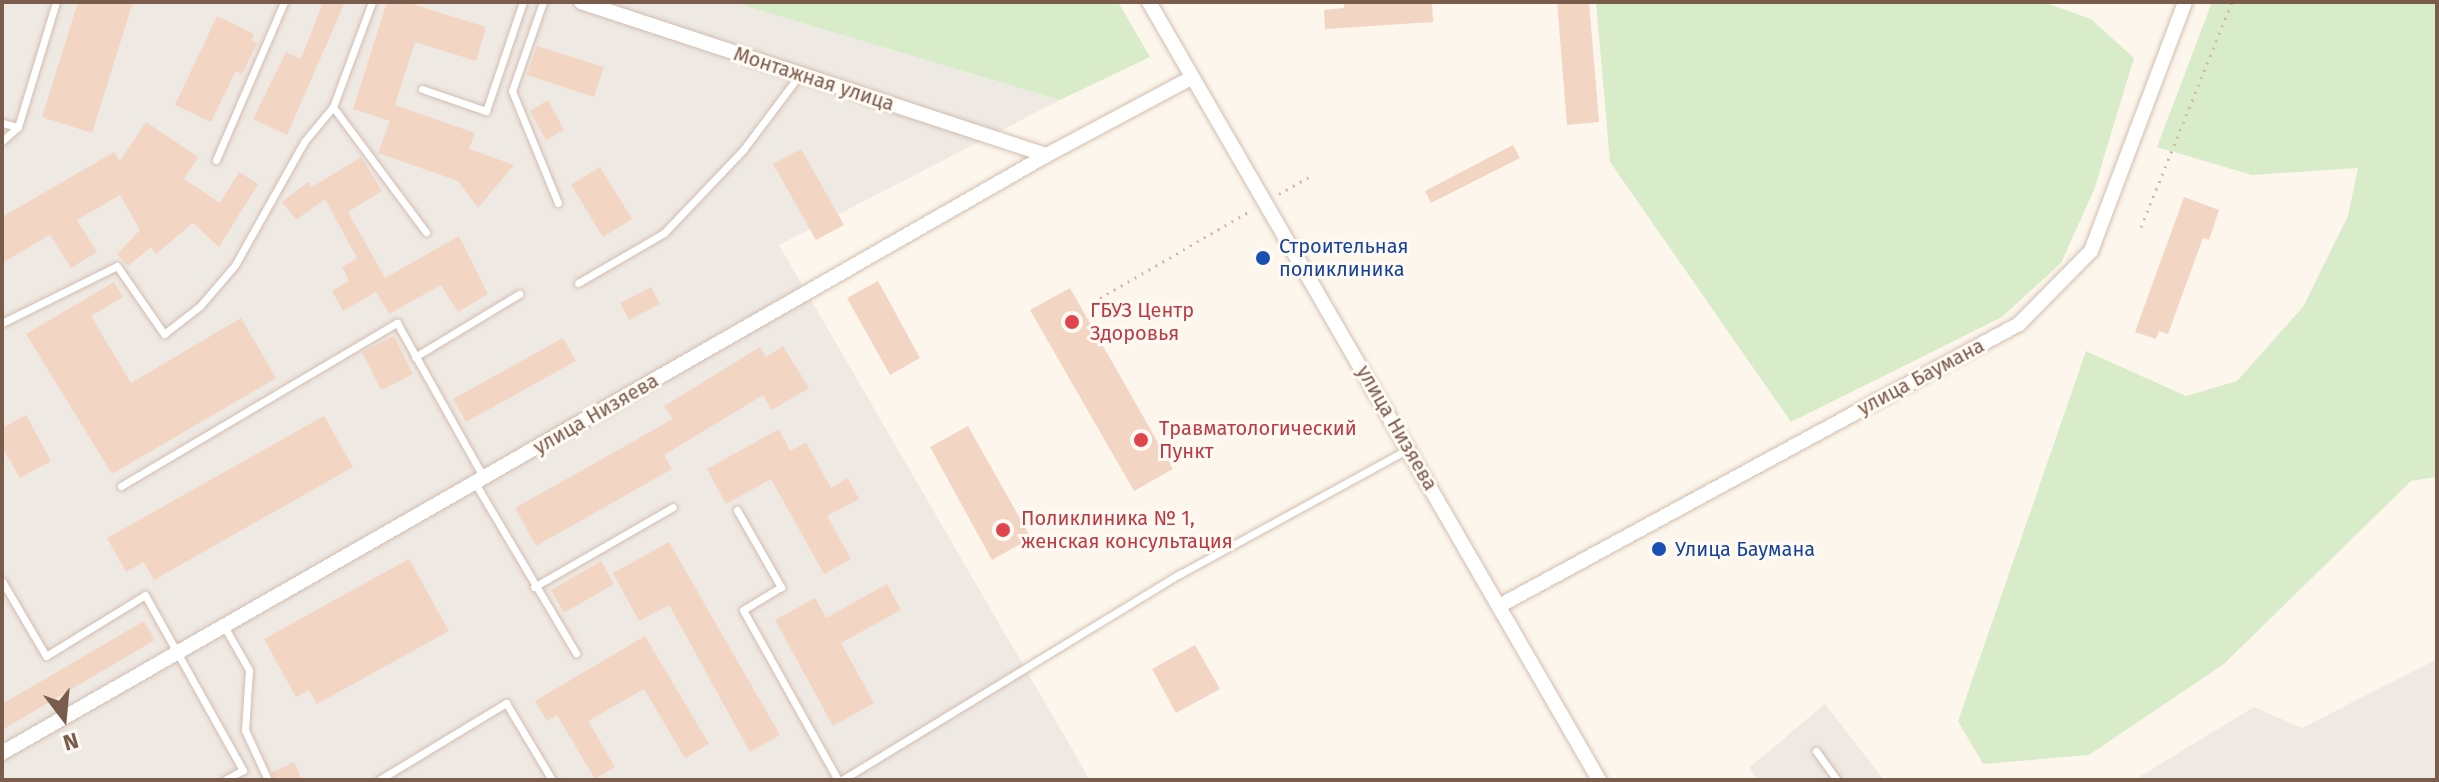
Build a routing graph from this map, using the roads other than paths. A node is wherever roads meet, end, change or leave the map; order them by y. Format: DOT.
graph roads {
  1 [pos="56,2"];
  2 [pos="284,2"];
  3 [pos="372,2"];
  4 [pos="523,2"];
  5 [pos="543,2"];
  6 [pos="581,2"];
  7 [pos="1149,2"];
  8 [pos="2185,2"];
  9 [pos="800,74"];
  10 [pos="1191,78"];
  11 [pos="422,89"];
  12 [pos="333,107"];
  13 [pos="2,123"];
  14 [pos="18,127"];
  15 [pos="2,141"];
  16 [pos="1047,155"];
  17 [pos="216,160"];
  18 [pos="558,203"];
  19 [pos="426,232"];
  20 [pos="578,283"];
  21 [pos="519,294"];
  22 [pos="2,323"];
  23 [pos="415,357"];
  24 [pos="1410,448"];
  25 [pos="479,480"];
  26 [pos="121,486"];
  27 [pos="673,507"];
  28 [pos="737,510"];
  29 [pos="2,581"];
  30 [pos="534,587"];
  31 [pos="1499,606"];
  32 [pos="224,626"];
  33 [pos="177,653"];
  34 [pos="576,653"];
  35 [pos="1816,751"];
  36 [pos="2,753"];
  37 [pos="225,780"];
  38 [pos="268,780"];
  39 [pos="379,780"];
  40 [pos="552,780"];
  41 [pos="840,780"];
  42 [pos="1599,780"];
  43 [pos="1837,780"];
  1 -- 14 [label="lane"];
  2 -- 17 [label="lane"];
  3 -- 12 [label="lane"];
  4 -- 11 [label="lane"];
  5 -- 18 [label="lane"];
  6 -- 9 [label="street, Монтажная улица"];
  7 -- 10 [label="street, улица Низяева"];
  8 -- 31 [label="street, улица Баумана"];
  9 -- 16 [label="street, Монтажная улица"];
  9 -- 20 [label="lane"];
  10 -- 16 [label="street, улица Низяева"];
  10 -- 24 [label="street, улица Низяева"];
  12 -- 19 [label="lane"];
  12 -- 22 [label="lane"];
  13 -- 14 [label="lane"];
  14 -- 15 [label="lane"];
  16 -- 25 [label="street, улица Низяева"];
  21 -- 23 [label="lane"];
  23 -- 25 [label="lane"];
  23 -- 26 [label="lane"];
  24 -- 31 [label="street, улица Низяева"];
  24 -- 41 [label="lane"];
  25 -- 30 [label="lane"];
  25 -- 32 [label="street, улица Низяева"];
  27 -- 30 [label="lane"];
  28 -- 41 [label="lane"];
  29 -- 33 [label="lane"];
  30 -- 34 [label="lane"];
  31 -- 42 [label="street, улица Низяева"];
  32 -- 33 [label="street, улица Низяева"];
  32 -- 38 [label="lane"];
  33 -- 36 [label="street, улица Низяева"];
  33 -- 37 [label="lane"];
  35 -- 43 [label="lane"];
  39 -- 40 [label="lane"];
}
